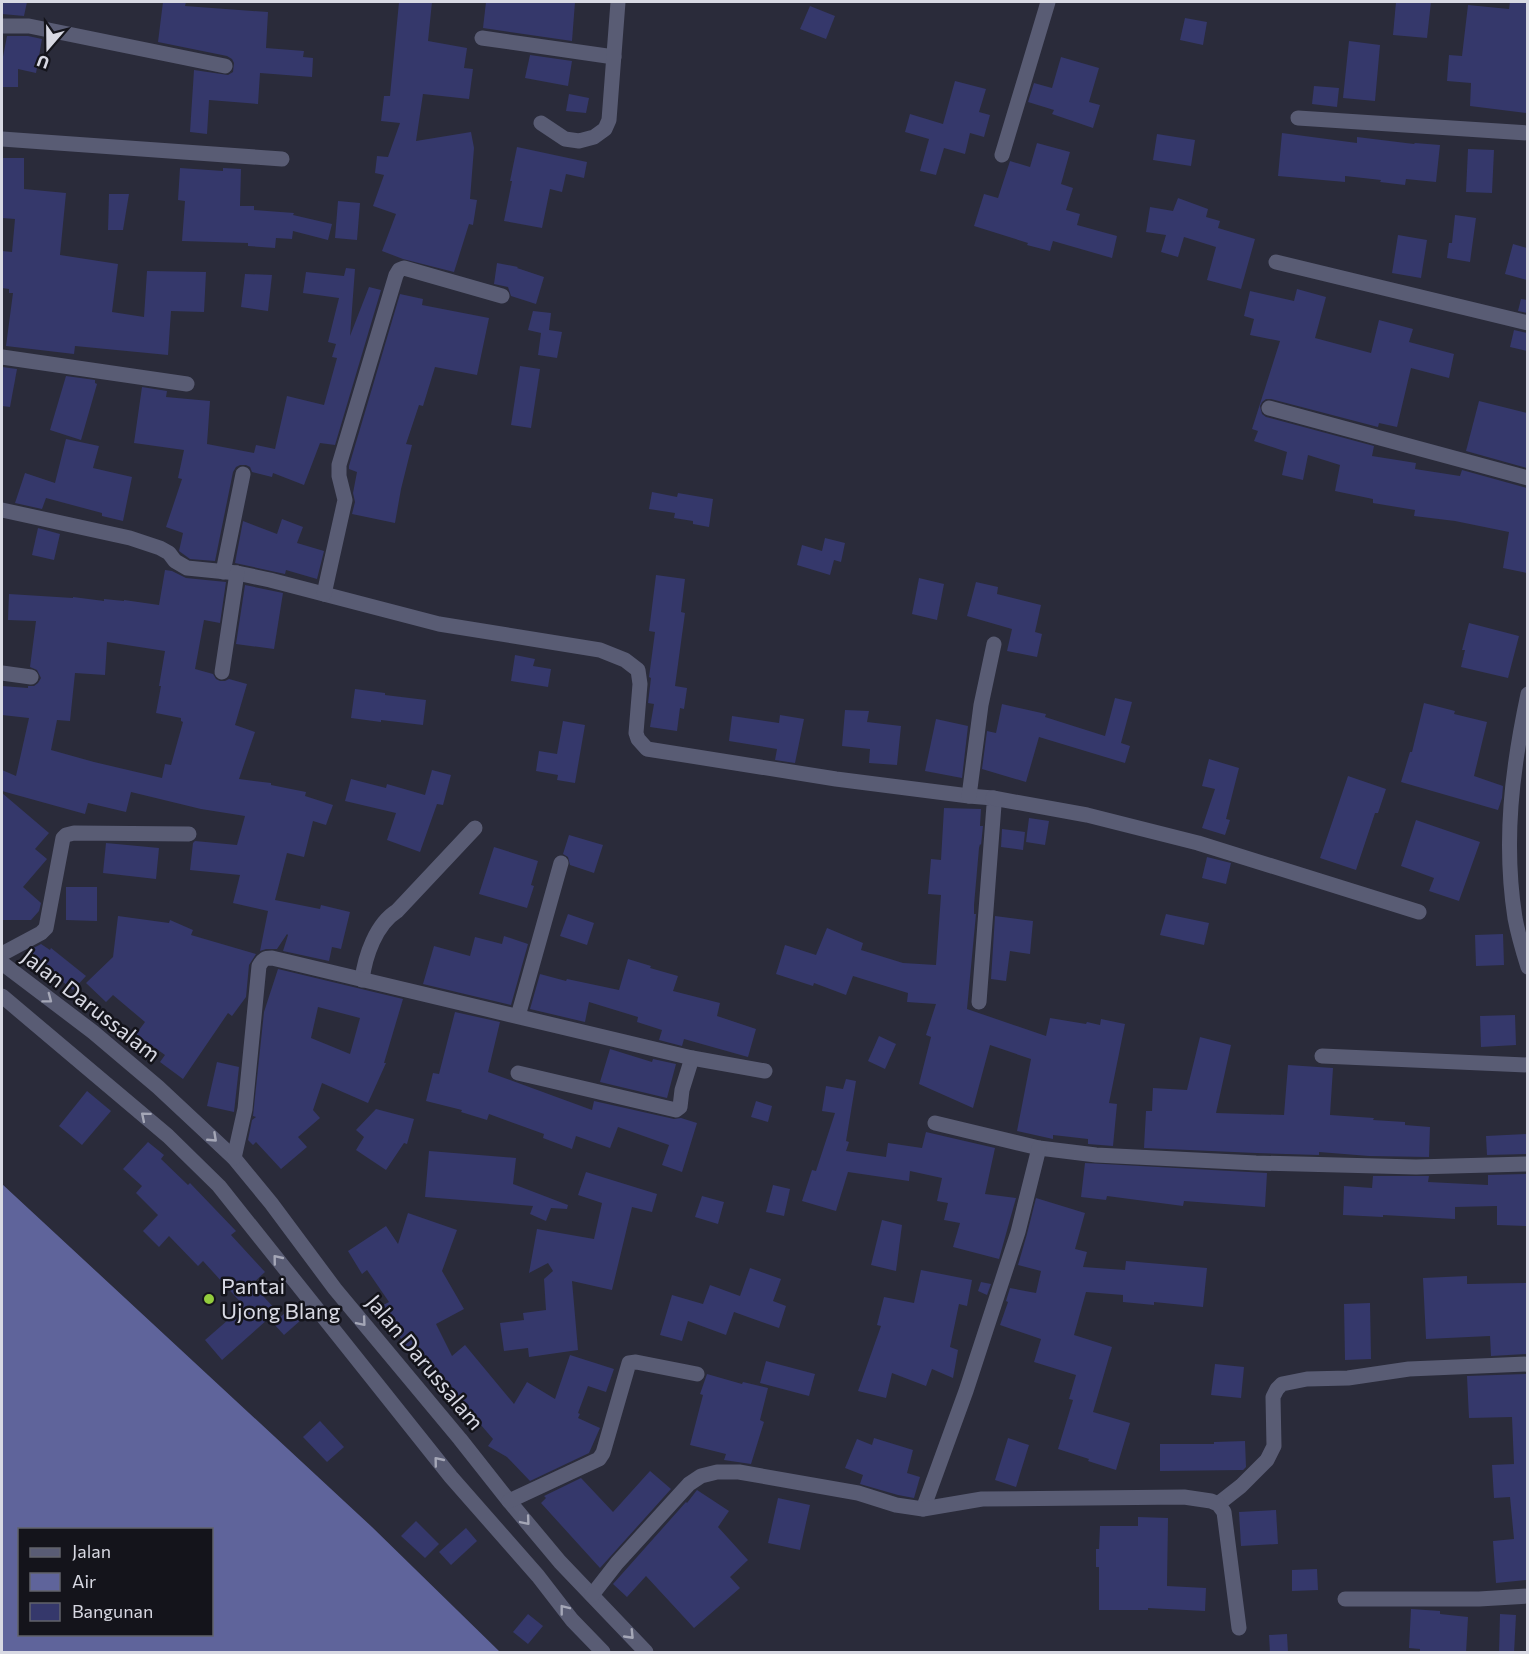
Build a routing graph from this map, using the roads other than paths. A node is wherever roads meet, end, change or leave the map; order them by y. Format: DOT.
graph roads {
  1 [pos="618,2"];
  2 [pos="1048,2"];
  3 [pos="2,26"];
  4 [pos="482,38"];
  5 [pos="614,57"];
  6 [pos="225,66"];
  7 [pos="1298,118"];
  8 [pos="541,123"];
  9 [pos="1527,133"];
  10 [pos="2,139"];
  11 [pos="1002,155"];
  12 [pos="282,159"];
  13 [pos="1276,262"];
  14 [pos="502,296"];
  15 [pos="1527,323"];
  16 [pos="2,357"];
  17 [pos="187,384"];
  18 [pos="1269,408"];
  19 [pos="243,474"];
  20 [pos="1527,478"];
  21 [pos="2,510"];
  22 [pos="230,573"];
  23 [pos="324,594"];
  24 [pos="994,644"];
  25 [pos="222,672"];
  26 [pos="2,673"];
  27 [pos="31,677"];
  28 [pos="1527,694"];
  29 [pos="1523,739"];
  30 [pos="969,796"];
  31 [pos="993,798"];
  32 [pos="475,828"];
  33 [pos="189,834"];
  34 [pos="561,863"];
  35 [pos="1419,912"];
  36 [pos="1521,919"];
  37 [pos="2,954"];
  38 [pos="2,963"];
  39 [pos="1527,967"];
  40 [pos="362,980"];
  41 [pos="2,996"];
  42 [pos="979,1002"];
  43 [pos="518,1016"];
  44 [pos="1322,1056"];
  45 [pos="692,1058"];
  46 [pos="1527,1065"];
  47 [pos="765,1071"];
  48 [pos="519,1073"];
  49 [pos="935,1123"];
  50 [pos="1039,1148"];
  51 [pos="234,1158"];
  52 [pos="1527,1164"];
  53 [pos="1527,1364"];
  54 [pos="698,1374"];
  55 [pos="509,1501"];
  56 [pos="1218,1504"];
  57 [pos="923,1509"];
  58 [pos="592,1595"];
  59 [pos="1527,1596"];
  60 [pos="1345,1599"];
  61 [pos="1239,1628"];
  62 [pos="603,1653"];
  63 [pos="646,1653"];
  1 -- 5 [label="street"];
  2 -- 11 [label="street"];
  3 -- 6 [label="street"];
  4 -- 5 [label="street"];
  5 -- 8 [label="street"];
  7 -- 9 [label="street"];
  10 -- 12 [label="street"];
  13 -- 15 [label="street"];
  14 -- 23 [label="street"];
  16 -- 17 [label="street"];
  18 -- 20 [label="street"];
  19 -- 22 [label="street"];
  21 -- 22 [label="street"];
  22 -- 23 [label="street"];
  22 -- 25 [label="street"];
  23 -- 30 [label="street"];
  24 -- 30 [label="street"];
  26 -- 27 [label="street"];
  28 -- 29 [label="street"];
  29 -- 36 [label="street"];
  30 -- 31 [label="street"];
  31 -- 35 [label="street"];
  31 -- 42 [label="street"];
  32 -- 40 [label="street"];
  33 -- 37 [label="street"];
  34 -- 43 [label="street"];
  36 -- 39 [label="street"];
  38 -- 51 [label="street, Jalan Darussalam, one-way"];
  40 -- 43 [label="street"];
  40 -- 51 [label="street"];
  62 -- 41 [label="street, one-way"];
  43 -- 45 [label="street"];
  44 -- 46 [label="street"];
  45 -- 47 [label="street"];
  45 -- 48 [label="street"];
  49 -- 50 [label="street"];
  50 -- 52 [label="street"];
  50 -- 57 [label="street"];
  51 -- 55 [label="street, Jalan Darussalam, one-way"];
  53 -- 56 [label="street"];
  54 -- 55 [label="street"];
  55 -- 58 [label="street, Jalan Darussalam, one-way"];
  56 -- 57 [label="street"];
  56 -- 61 [label="street"];
  57 -- 58 [label="street"];
  58 -- 63 [label="street, Jalan Darussalam, one-way"];
  59 -- 60 [label="street"];
}
